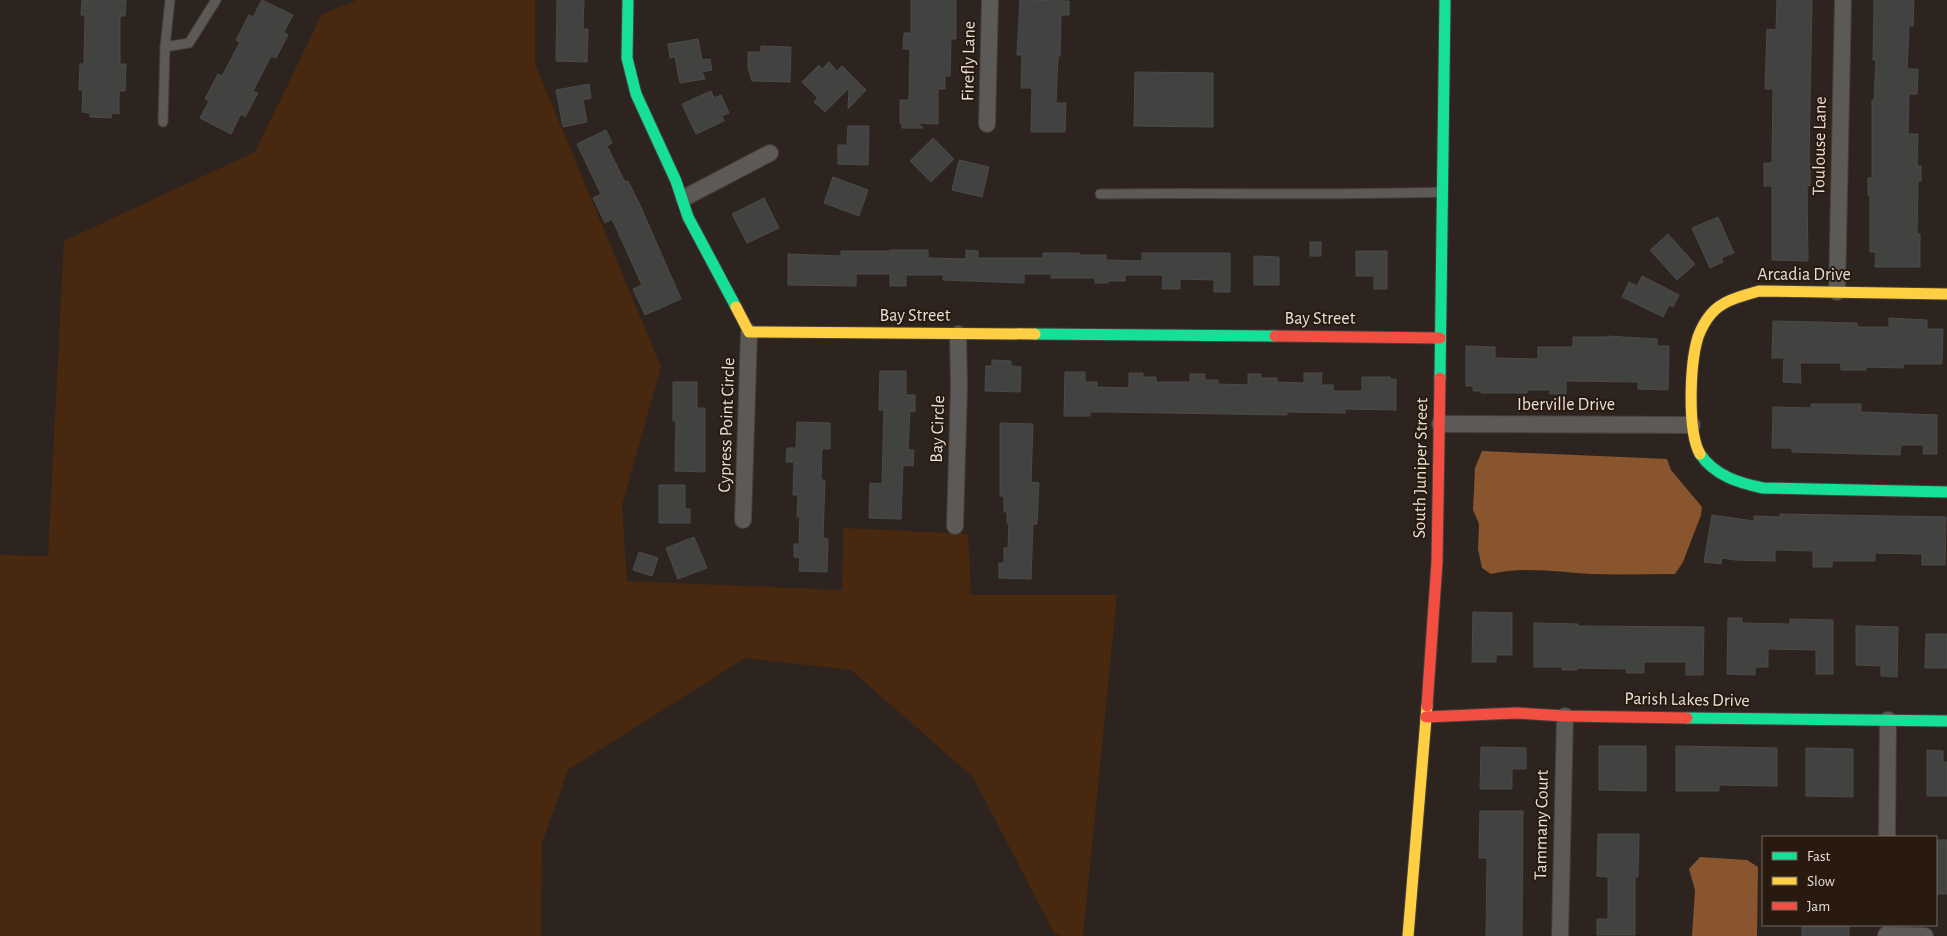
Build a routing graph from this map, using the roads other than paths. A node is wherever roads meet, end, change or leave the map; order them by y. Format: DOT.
graph roads {
  1 [pos="170,0"];
  2 [pos="216,0"];
  3 [pos="628,0"];
  4 [pos="990,0"];
  5 [pos="1445,0"];
  6 [pos="1843,0"];
  7 [pos="165,47"];
  8 [pos="163,122"];
  9 [pos="987,124"];
  10 [pos="770,153"];
  11 [pos="1442,192"];
  12 [pos="1100,194"];
  13 [pos="684,198"];
  14 [pos="1837,292"];
  15 [pos="1947,294"];
  16 [pos="750,332"];
  17 [pos="958,334"];
  18 [pos="1440,338"];
  19 [pos="1440,424"];
  20 [pos="1692,425"];
  21 [pos="1947,492"];
  22 [pos="744,520"];
  23 [pos="955,526"];
  24 [pos="1565,716"];
  25 [pos="1426,717"];
  26 [pos="1888,720"];
  27 [pos="1947,721"];
  28 [pos="1887,836"];
  29 [pos="1886,932"];
  30 [pos="1408,936"];
  31 [pos="1560,936"];
  32 [pos="1925,936"];
  1 -- 7 [label="lane"];
  2 -- 7 [label="lane"];
  3 -- 13 [label="street"];
  4 -- 9 [label="street, Firefly Lane"];
  5 -- 11 [label="street, South Juniper Street"];
  6 -- 14 [label="street, Toulouse Lane"];
  7 -- 8 [label="lane"];
  10 -- 13 [label="street"];
  11 -- 12 [label="lane"];
  11 -- 18 [label="street, South Juniper Street"];
  13 -- 16 [label="street"];
  14 -- 15 [label="street, Arcadia Drive"];
  14 -- 20 [label="street, Arcadia Drive"];
  16 -- 17 [label="street, Bay Street"];
  16 -- 22 [label="street, Cypress Point Circle"];
  17 -- 18 [label="street, Bay Street"];
  17 -- 23 [label="street, Bay Circle"];
  18 -- 19 [label="street, South Juniper Street"];
  19 -- 20 [label="street, Iberville Drive"];
  19 -- 25 [label="street, South Juniper Street"];
  20 -- 21 [label="street, Arcadia Drive"];
  24 -- 25 [label="street, Parish Lakes Drive"];
  24 -- 26 [label="street, Parish Lakes Drive"];
  24 -- 31 [label="street, Tammany Court"];
  25 -- 30 [label="street, South Juniper Street"];
  26 -- 27 [label="street, Parish Lakes Drive"];
  26 -- 28 [label="street"];
  29 -- 32 [label="street"];
}
